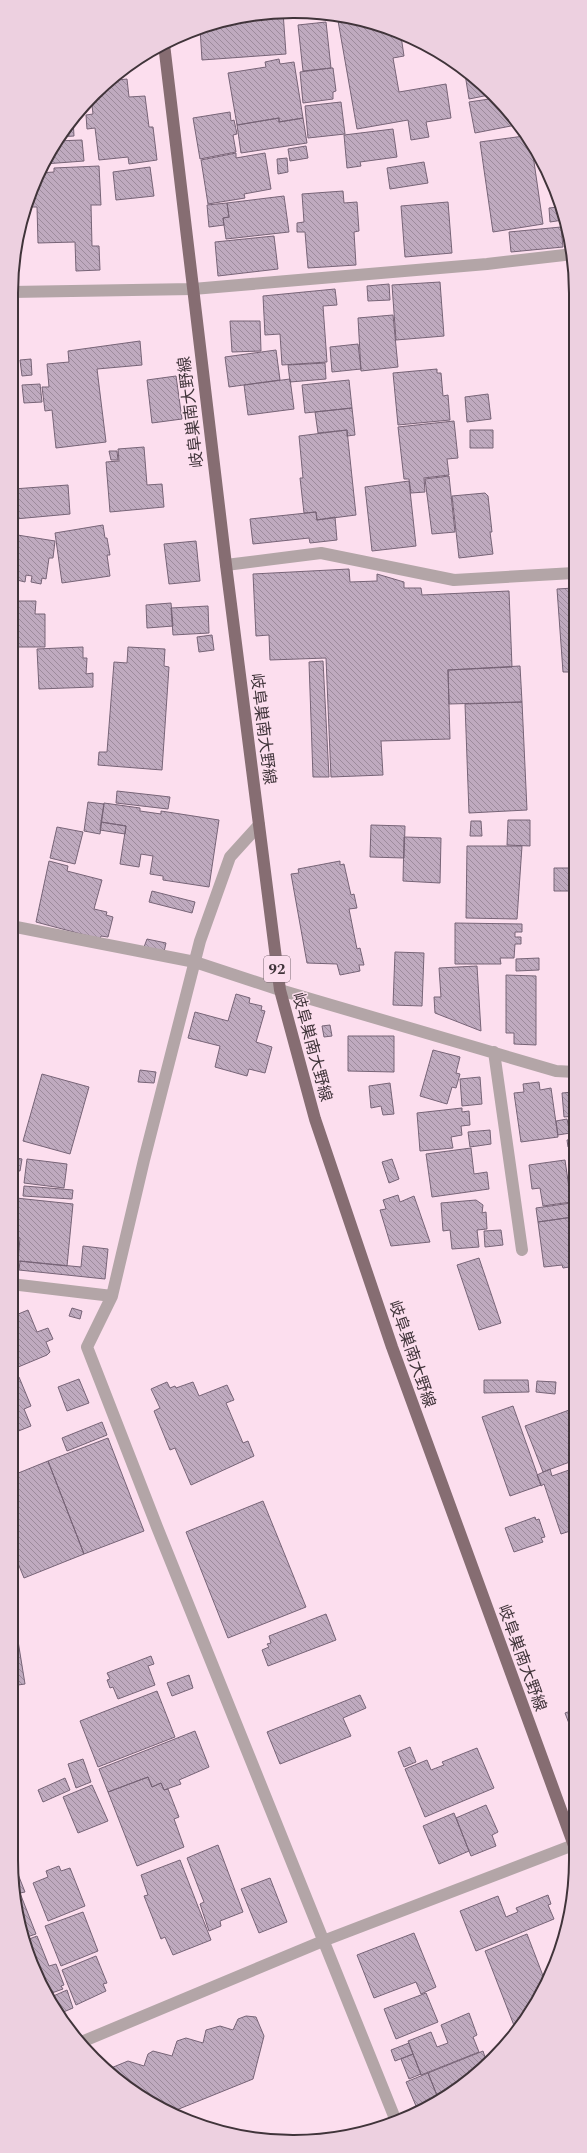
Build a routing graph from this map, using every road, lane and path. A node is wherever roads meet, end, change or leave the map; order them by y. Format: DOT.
graph roads {
  1 [pos="165,50"];
  2 [pos="566,255"];
  3 [pos="193,289"];
  4 [pos="18,292"];
  5 [pos="226,565"];
  6 [pos="569,573"];
  7 [pos="259,825"];
  8 [pos="18,927"];
  9 [pos="195,962"];
  10 [pos="280,990"];
  11 [pos="494,1052"];
  12 [pos="569,1072"];
  13 [pos="522,1250"];
  14 [pos="18,1285"];
  15 [pos="112,1296"];
  16 [pos="569,1831"];
  17 [pos="569,1849"];
  18 [pos="323,1941"];
  19 [pos="85,2040"];
  20 [pos="394,2116"];
  1 -- 3 [label="main road, 岐阜巣南大野線 / 92"];
  2 -- 3 [label="street"];
  3 -- 4 [label="street"];
  3 -- 5 [label="main road, 岐阜巣南大野線 / 92"];
  5 -- 6 [label="street"];
  5 -- 7 [label="main road, 岐阜巣南大野線 / 92"];
  7 -- 9 [label="street"];
  7 -- 10 [label="main road, 岐阜巣南大野線 / 92"];
  8 -- 9 [label="street"];
  9 -- 10 [label="street"];
  9 -- 15 [label="street"];
  10 -- 11 [label="street"];
  10 -- 16 [label="main road, 岐阜巣南大野線 / 92"];
  11 -- 12 [label="street"];
  11 -- 13 [label="street"];
  14 -- 15 [label="street"];
  15 -- 18 [label="street"];
  17 -- 18 [label="street"];
  18 -- 19 [label="street"];
  18 -- 20 [label="street"];
}
